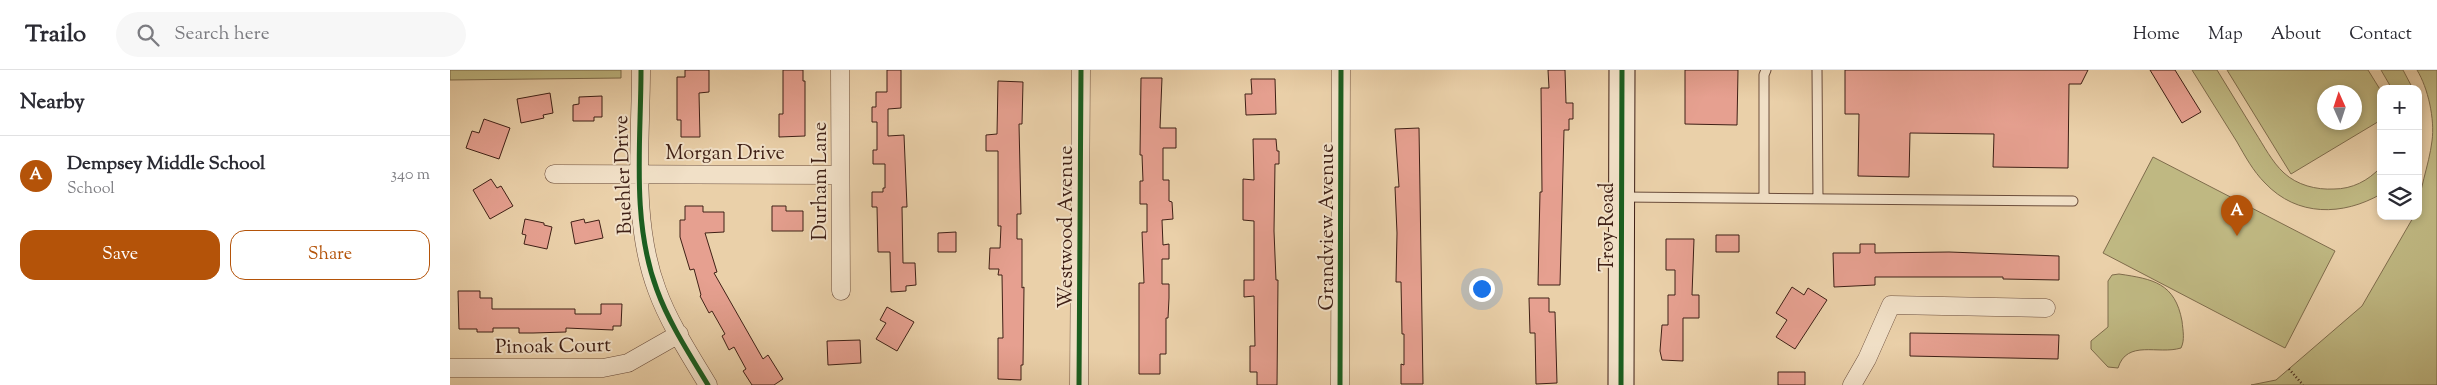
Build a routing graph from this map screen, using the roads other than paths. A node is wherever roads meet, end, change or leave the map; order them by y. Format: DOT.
graph roads {
  1 [pos="641,70"];
  2 [pos="840,70"];
  3 [pos="1082,70"];
  4 [pos="1341,70"];
  5 [pos="1622,70"];
  6 [pos="1766,70"];
  7 [pos="1817,70"];
  8 [pos="641,173"];
  9 [pos="554,174"];
  10 [pos="839,175"];
  11 [pos="1620,197"];
  12 [pos="1764,198"];
  13 [pos="1818,199"];
  14 [pos="2074,201"];
  15 [pos="841,291"];
  16 [pos="2046,308"];
  17 [pos="679,334"];
  18 [pos="450,368"];
  19 [pos="708,385"];
  20 [pos="1079,385"];
  21 [pos="1340,385"];
  22 [pos="1620,385"];
  23 [pos="1852,385"];
  1 -- 8 [label="street, Buehler Drive"];
  2 -- 10 [label="street, Durham Lane"];
  3 -- 20 [label="street, Westwood Avenue"];
  4 -- 21 [label="street, Grandview Avenue"];
  5 -- 11 [label="street, Troy Road"];
  6 -- 12 [label="lane"];
  7 -- 13 [label="lane"];
  8 -- 9 [label="street, Morgan Drive"];
  8 -- 10 [label="street, Morgan Drive"];
  8 -- 17 [label="street, Buehler Drive"];
  10 -- 15 [label="street, Durham Lane"];
  11 -- 12 [label="lane"];
  11 -- 22 [label="street, Troy Road"];
  12 -- 13 [label="lane"];
  13 -- 14 [label="lane"];
  16 -- 23 [label="street"];
  17 -- 18 [label="street, Pinoak Court"];
  17 -- 19 [label="street, Buehler Drive"];
}
